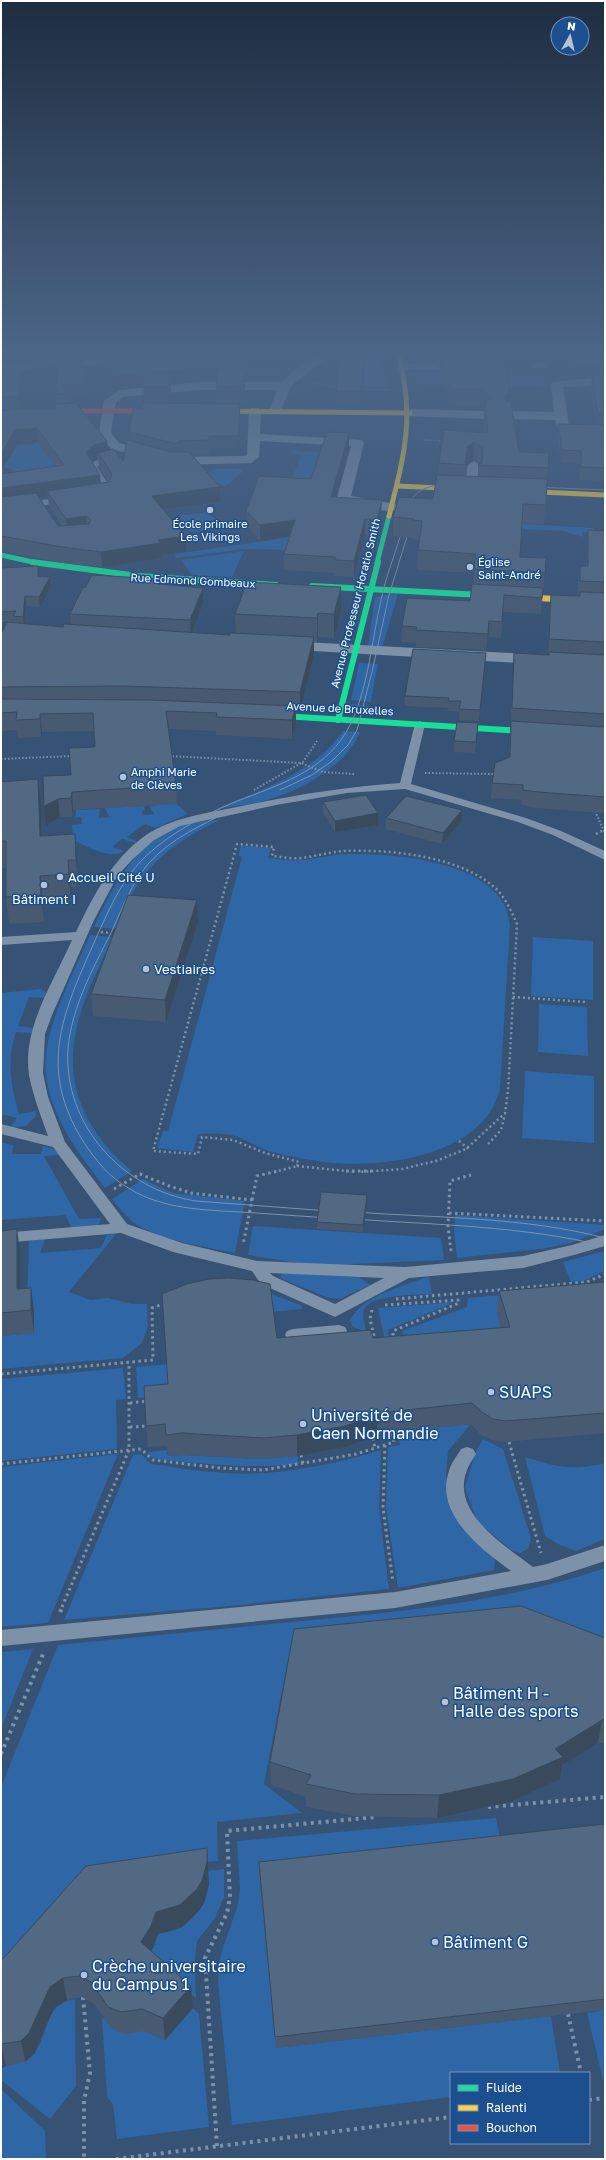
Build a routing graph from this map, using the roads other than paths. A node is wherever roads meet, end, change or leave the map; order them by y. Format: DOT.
graph roads {
  1 [pos="141,453"];
  2 [pos="253,453"];
  3 [pos="356,453"];
  4 [pos="405,453"];
  5 [pos="121,459"];
  6 [pos="474,465"];
  7 [pos="398,482"];
  8 [pos="477,484"];
  9 [pos="605,488"];
  10 [pos="605,495"];
  11 [pos="94,496"];
  12 [pos="78,498"];
  13 [pos="41,503"];
  14 [pos="390,507"];
  15 [pos="1,508"];
  16 [pos="48,514"];
  17 [pos="1,555"];
  18 [pos="38,564"];
  19 [pos="10,572"];
  20 [pos="286,585"];
  21 [pos="300,586"];
  22 [pos="372,590"];
  23 [pos="605,602"];
  24 [pos="269,645"];
  25 [pos="356,650"];
  26 [pos="605,663"];
  27 [pos="253,715"];
  28 [pos="338,720"];
  29 [pos="420,724"];
  30 [pos="549,732"];
  31 [pos="407,780"];
  32 [pos="605,856"];
  33 [pos="80,936"];
  34 [pos="1,942"];
  35 [pos="1,1129"];
  36 [pos="58,1143"];
  37 [pos="122,1228"];
  38 [pos="1,1238"];
  39 [pos="605,1240"];
  40 [pos="257,1267"];
  41 [pos="406,1273"];
  42 [pos="335,1311"];
  43 [pos="293,1335"];
  44 [pos="467,1454"];
  45 [pos="605,1553"];
  46 [pos="539,1573"];
  47 [pos="1,1638"];
  1 -- 2 [label="street"];
  3 -- 14 [label="street"];
  4 -- 7 [label="street, Avenue Professeur Horatio Smith"];
  5 -- 11 [label="lane"];
  6 -- 8 [label="street"];
  7 -- 8 [label="street"];
  7 -- 14 [label="street, Avenue Professeur Horatio Smith"];
  9 -- 10 [label="street"];
  12 -- 13 [label="lane"];
  13 -- 15 [label="lane"];
  13 -- 16 [label="lane"];
  14 -- 22 [label="street, Avenue Professeur Horatio Smith"];
  17 -- 18 [label="street, Rue Edmond Gombeaux"];
  18 -- 19 [label="street, Rue Edmond Gombeaux"];
  18 -- 20 [label="street, Rue Edmond Gombeaux"];
  21 -- 22 [label="street"];
  22 -- 23 [label="street"];
  22 -- 25 [label="street, Avenue Professeur Horatio Smith"];
  24 -- 25 [label="street"];
  25 -- 26 [label="street"];
  25 -- 28 [label="street, Avenue Professeur Horatio Smith"];
  27 -- 28 [label="street, Avenue de Bruxelles"];
  28 -- 29 [label="street, Avenue de Bruxelles"];
  29 -- 30 [label="street, Avenue de Bruxelles"];
  29 -- 31 [label="lane"];
  31 -- 32 [label="lane"];
  31 -- 33 [label="lane"];
  33 -- 34 [label="lane"];
  33 -- 36 [label="lane"];
  35 -- 36 [label="lane"];
  36 -- 37 [label="lane"];
  37 -- 38 [label="lane"];
  37 -- 40 [label="lane"];
  39 -- 41 [label="lane"];
  40 -- 41 [label="lane"];
  40 -- 42 [label="lane"];
  41 -- 42 [label="lane"];
  42 -- 43 [label="lane"];
  44 -- 46 [label="lane"];
  45 -- 46 [label="lane"];
  46 -- 47 [label="lane"];
}
